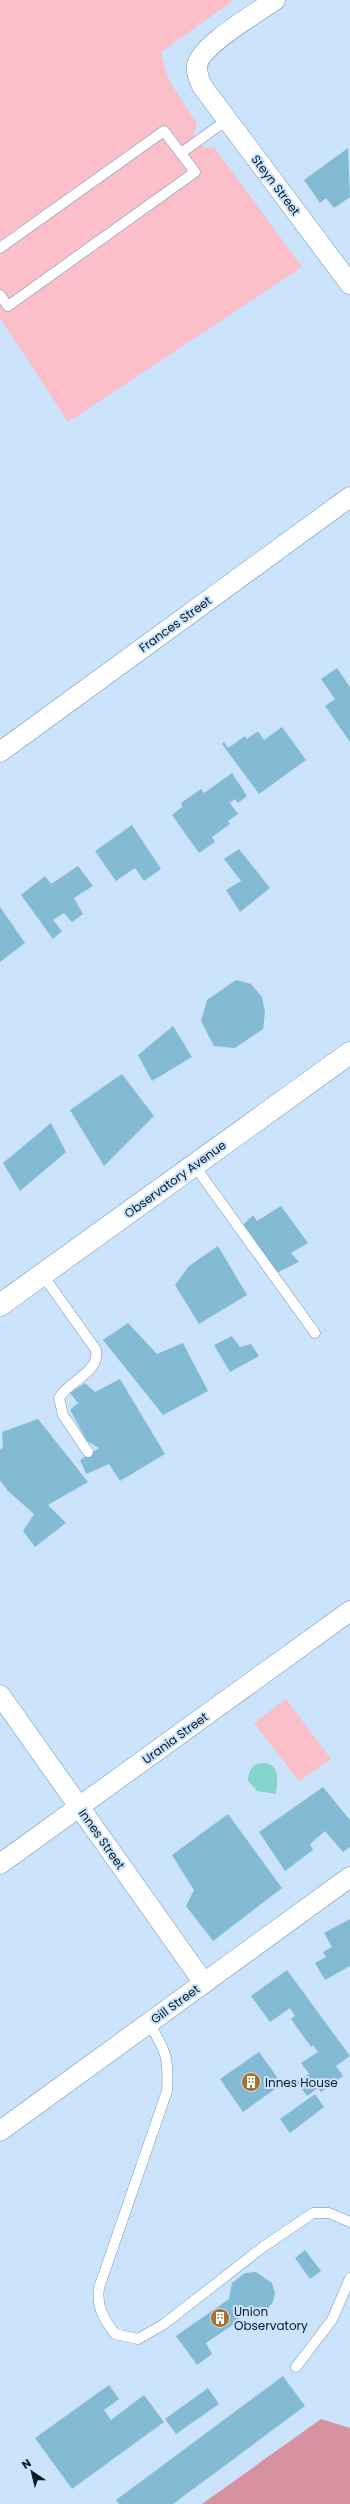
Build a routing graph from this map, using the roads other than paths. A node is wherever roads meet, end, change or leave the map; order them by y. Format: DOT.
graph roads {
  1 [pos="275,0"];
  2 [pos="227,120"];
  3 [pos="181,153"];
  4 [pos="0,248"];
  5 [pos="350,284"];
  6 [pos="0,295"];
  7 [pos="350,497"];
  8 [pos="0,752"];
  9 [pos="350,1053"];
  10 [pos="194,1165"];
  11 [pos="42,1274"];
  12 [pos="0,1305"];
  13 [pos="315,1333"];
  14 [pos="88,1452"];
  15 [pos="350,1612"];
  16 [pos="0,1695"];
  17 [pos="80,1807"];
  18 [pos="0,1864"];
  19 [pos="350,1877"];
  20 [pos="204,1983"];
  21 [pos="149,2023"];
  22 [pos="0,2131"];
  23 [pos="350,2222"];
  24 [pos="350,2278"];
  25 [pos="296,2367"];
  1 -- 2 [label="street, Steyn Street"];
  2 -- 3 [label="lane"];
  2 -- 5 [label="street, Steyn Street"];
  3 -- 4 [label="lane"];
  3 -- 6 [label="lane"];
  7 -- 8 [label="street, Frances Street"];
  9 -- 10 [label="main road, Observatory Avenue"];
  10 -- 11 [label="main road, Observatory Avenue"];
  10 -- 13 [label="lane"];
  11 -- 12 [label="main road, Observatory Avenue"];
  11 -- 14 [label="lane"];
  15 -- 17 [label="street, Urania Street"];
  16 -- 17 [label="street, Innes Street"];
  17 -- 18 [label="street, Urania Street"];
  17 -- 20 [label="street, Innes Street"];
  19 -- 20 [label="street, Gill Street"];
  20 -- 21 [label="street, Gill Street"];
  21 -- 22 [label="street, Gill Street"];
  21 -- 23 [label="lane"];
  24 -- 25 [label="lane"];
}
